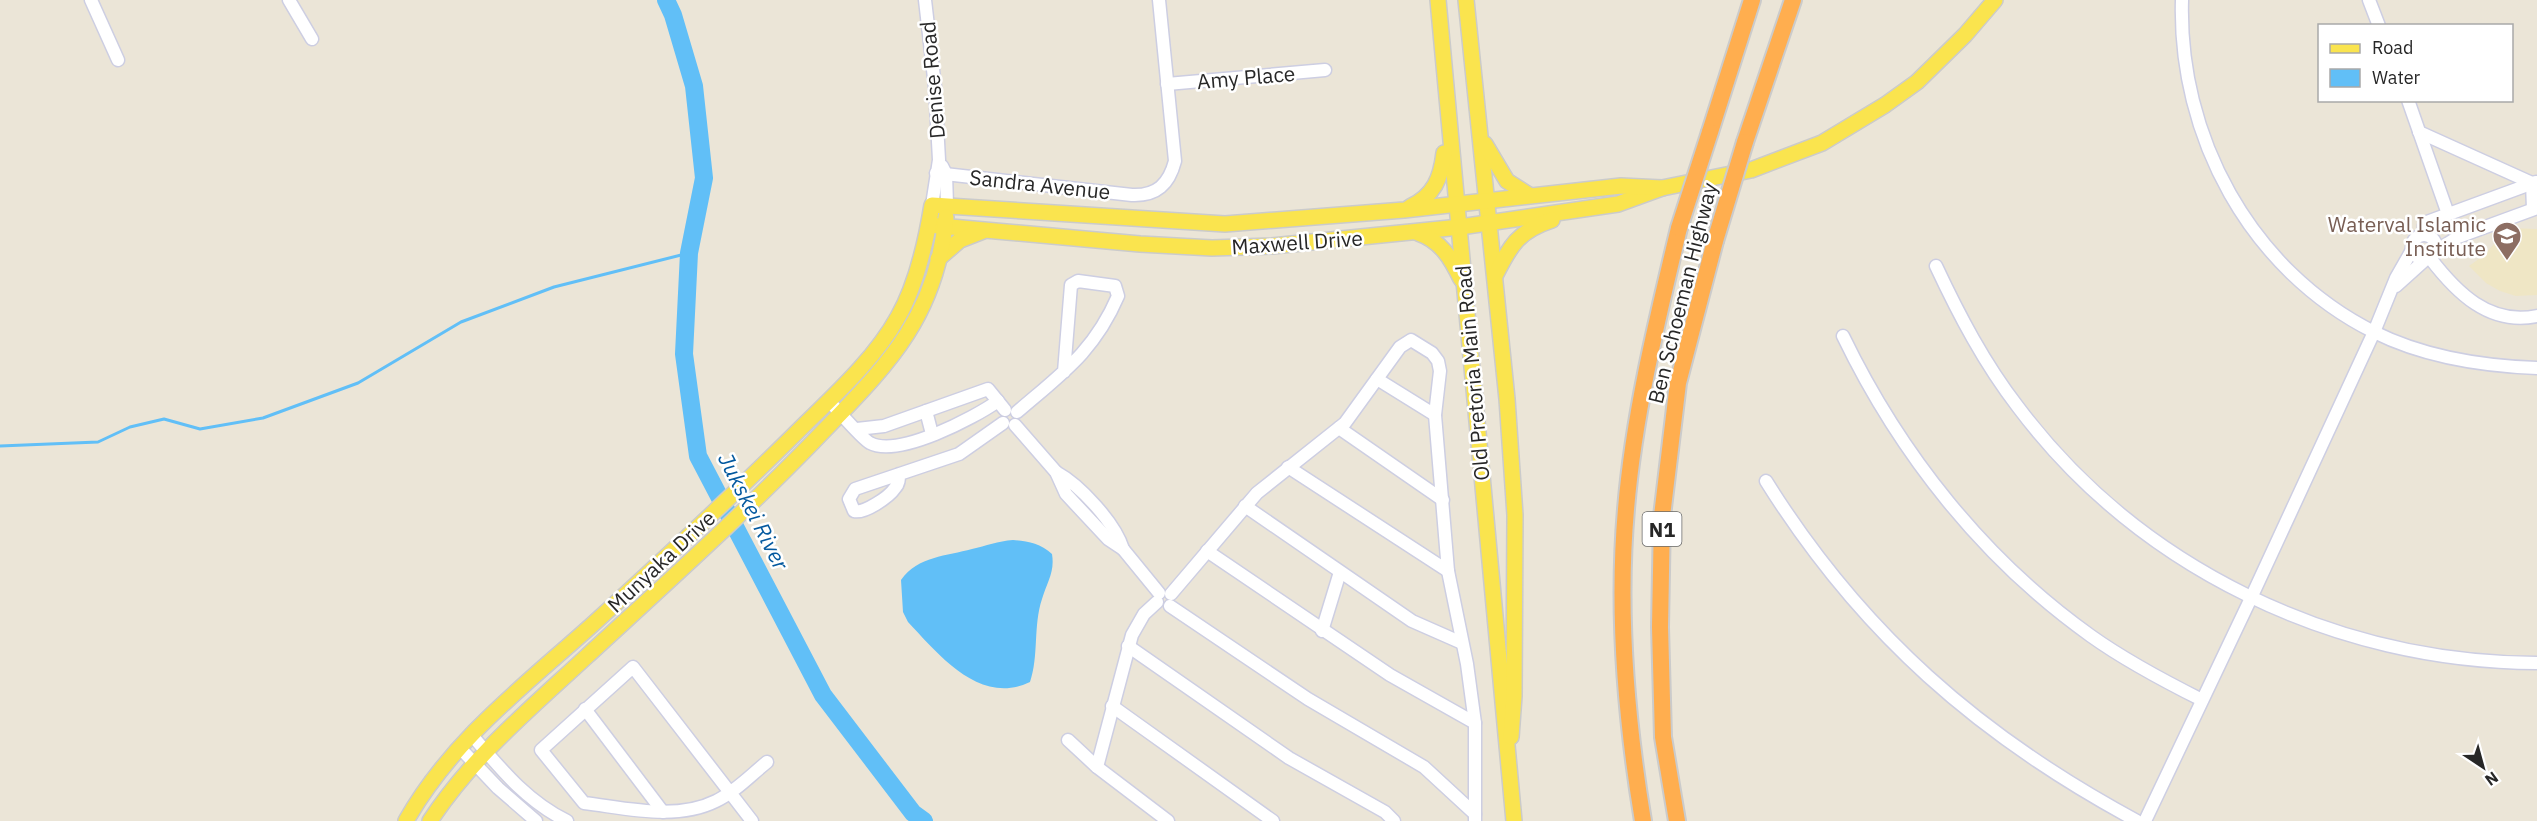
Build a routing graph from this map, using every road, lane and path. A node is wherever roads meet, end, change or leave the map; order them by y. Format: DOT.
graph roads {
  1 [pos="91,0"];
  2 [pos="289,0"];
  3 [pos="925,0"];
  4 [pos="1159,0"];
  5 [pos="1438,0"];
  6 [pos="1466,0"];
  7 [pos="1752,0"];
  8 [pos="1793,0"];
  9 [pos="1995,0"];
  10 [pos="2182,0"];
  11 [pos="2371,2"];
  12 [pos="2378,24"];
  13 [pos="312,39"];
  14 [pos="118,60"];
  15 [pos="1325,70"];
  16 [pos="1167,84"];
  17 [pos="2409,102"];
  18 [pos="1447,125"];
  19 [pos="2419,132"];
  20 [pos="1480,133"];
  21 [pos="941,173"];
  22 [pos="2535,182"];
  23 [pos="1662,188"];
  24 [pos="1529,195"];
  25 [pos="1487,199"];
  26 [pos="1455,204"];
  27 [pos="939,205"];
  28 [pos="1589,208"];
  29 [pos="2535,209"];
  30 [pos="1404,210"];
  31 [pos="2448,214"];
  32 [pos="1489,222"];
  33 [pos="928,225"];
  34 [pos="945,226"];
  35 [pos="1460,227"];
  36 [pos="988,229"];
  37 [pos="1414,232"];
  38 [pos="2430,248"];
  39 [pos="2412,250"];
  40 [pos="937,261"];
  41 [pos="1936,266"];
  42 [pos="1495,276"];
  43 [pos="1465,287"];
  44 [pos="2393,288"];
  45 [pos="2537,316"];
  46 [pos="2374,332"];
  47 [pos="1843,336"];
  48 [pos="2537,368"];
  49 [pos="1064,372"];
  50 [pos="1377,379"];
  51 [pos="828,400"];
  52 [pos="926,411"];
  53 [pos="841,414"];
  54 [pos="1008,414"];
  55 [pos="1435,415"];
  56 [pos="1339,428"];
  57 [pos="857,429"];
  58 [pos="932,434"];
  59 [pos="1288,467"];
  60 [pos="899,474"];
  61 [pos="1766,481"];
  62 [pos="1443,500"];
  63 [pos="1245,506"];
  64 [pos="1206,551"];
  65 [pos="1448,571"];
  66 [pos="1340,572"];
  67 [pos="2251,598"];
  68 [pos="1164,599"];
  69 [pos="1322,631"];
  70 [pos="1462,643"];
  71 [pos="1128,646"];
  72 [pos="2537,663"];
  73 [pos="2202,700"];
  74 [pos="1112,706"];
  75 [pos="585,709"];
  76 [pos="1474,723"];
  77 [pos="471,734"];
  78 [pos="1068,740"];
  79 [pos="1509,746"];
  80 [pos="459,747"];
  81 [pos="484,750"];
  82 [pos="768,762"];
  83 [pos="473,763"];
  84 [pos="1097,767"];
  85 [pos="730,792"];
  86 [pos="663,812"];
  87 [pos="1475,817"];
  88 [pos="406,821"];
  89 [pos="430,821"];
  90 [pos="536,821"];
  91 [pos="567,821"];
  92 [pos="752,821"];
  93 [pos="1168,821"];
  94 [pos="1273,821"];
  95 [pos="1394,821"];
  96 [pos="1514,821"];
  97 [pos="1643,821"];
  98 [pos="1677,821"];
  99 [pos="2137,821"];
  100 [pos="2145,821"];
  1 -- 14 [label="street"];
  2 -- 13 [label="street"];
  3 -- 21 [label="street, Denise Road"];
  4 -- 16 [label="street"];
  5 -- 18 [label="main road, Old Pretoria Main Road"];
  6 -- 20 [label="main road, Old Pretoria Main Road"];
  7 -- 97 [label="highway, Ben Schoeman Highway / N1, bridge"];
  8 -- 98 [label="highway, Ben Schoeman Highway / N1, bridge"];
  9 -- 23 [label="main road, Maxwell Drive"];
  10 -- 46 [label="street"];
  11 -- 12 [label="street"];
  15 -- 16 [label="street, Amy Place"];
  16 -- 21 [label="street, Sandra Avenue"];
  17 -- 19 [label="street"];
  18 -- 26 [label="main road, Old Pretoria Main Road"];
  18 -- 30 [label="main road"];
  19 -- 22 [label="street"];
  19 -- 31 [label="street"];
  20 -- 24 [label="main road"];
  20 -- 25 [label="main road, Old Pretoria Main Road"];
  21 -- 27 [label="street"];
  22 -- 29 [label="street"];
  22 -- 31 [label="street"];
  23 -- 24 [label="main road, Maxwell Drive"];
  23 -- 28 [label="main road, Maxwell Drive"];
  24 -- 25 [label="main road, Maxwell Drive"];
  25 -- 26 [label="main road, Maxwell Drive"];
  25 -- 32 [label="main road, Old Pretoria Main Road"];
  26 -- 30 [label="main road, Maxwell Drive"];
  26 -- 35 [label="main road, Old Pretoria Main Road"];
  27 -- 30 [label="main road, Maxwell Drive"];
  27 -- 33 [label="main road, Munyaka Drive"];
  27 -- 34 [label="main road, Munyaka Drive"];
  28 -- 32 [label="main road, Maxwell Drive"];
  28 -- 42 [label="main road"];
  29 -- 38 [label="street"];
  31 -- 38 [label="street"];
  32 -- 35 [label="main road, Maxwell Drive"];
  32 -- 42 [label="main road, Old Pretoria Main Road"];
  33 -- 34 [label="main road, Maxwell Drive"];
  33 -- 51 [label="main road, Munyaka Drive"];
  34 -- 36 [label="main road, Maxwell Drive"];
  34 -- 40 [label="main road, Munyaka Drive"];
  35 -- 37 [label="main road, Maxwell Drive"];
  35 -- 43 [label="main road, Old Pretoria Main Road"];
  36 -- 37 [label="main road, Maxwell Drive"];
  36 -- 40 [label="main road"];
  37 -- 43 [label="main road"];
  38 -- 39 [label="street"];
  38 -- 39 [label="street"];
  38 -- 44 [label="street"];
  38 -- 45 [label="street"];
  39 -- 44 [label="street"];
  40 -- 53 [label="main road, Munyaka Drive"];
  41 -- 67 [label="street"];
  42 -- 79 [label="main road, Old Pretoria Main Road"];
  43 -- 79 [label="main road, Old Pretoria Main Road"];
  44 -- 46 [label="street"];
  46 -- 48 [label="street"];
  46 -- 67 [label="street"];
  47 -- 73 [label="street"];
  49 -- 49 [label="street"];
  49 -- 54 [label="street"];
  50 -- 55 [label="street"];
  50 -- 55 [label="street"];
  50 -- 56 [label="street"];
  51 -- 53 [label="street"];
  51 -- 77 [label="main road, Munyaka Drive"];
  52 -- 54 [label="street"];
  52 -- 57 [label="street"];
  52 -- 58 [label="street"];
  53 -- 57 [label="street"];
  53 -- 81 [label="main road, Munyaka Drive"];
  54 -- 58 [label="street"];
  54 -- 60 [label="street"];
  54 -- 68 [label="street"];
  55 -- 62 [label="street"];
  56 -- 59 [label="street"];
  56 -- 62 [label="street"];
  57 -- 58 [label="street"];
  59 -- 63 [label="street"];
  59 -- 65 [label="street"];
  61 -- 99 [label="street"];
  62 -- 65 [label="street"];
  63 -- 64 [label="street"];
  63 -- 66 [label="street"];
  64 -- 68 [label="street"];
  64 -- 69 [label="street"];
  65 -- 70 [label="street"];
  66 -- 69 [label="street"];
  66 -- 70 [label="street"];
  67 -- 72 [label="street"];
  67 -- 73 [label="street"];
  68 -- 71 [label="street"];
  68 -- 87 [label="street"];
  69 -- 76 [label="street"];
  70 -- 76 [label="street"];
  71 -- 74 [label="street"];
  71 -- 95 [label="street"];
  73 -- 100 [label="street"];
  74 -- 84 [label="street"];
  74 -- 94 [label="street"];
  75 -- 85 [label="street"];
  75 -- 86 [label="street"];
  75 -- 86 [label="street"];
  76 -- 87 [label="street"];
  77 -- 80 [label="main road, Munyaka Drive"];
  77 -- 81 [label="street"];
  78 -- 84 [label="street"];
  79 -- 96 [label="main road, Old Pretoria Main Road"];
  80 -- 83 [label="street"];
  80 -- 88 [label="main road, Munyaka Drive"];
  81 -- 83 [label="main road, Munyaka Drive"];
  81 -- 91 [label="street"];
  82 -- 85 [label="street"];
  83 -- 89 [label="main road, Munyaka Drive"];
  83 -- 90 [label="street"];
  84 -- 93 [label="street"];
  85 -- 86 [label="street"];
  85 -- 92 [label="street"];
}
